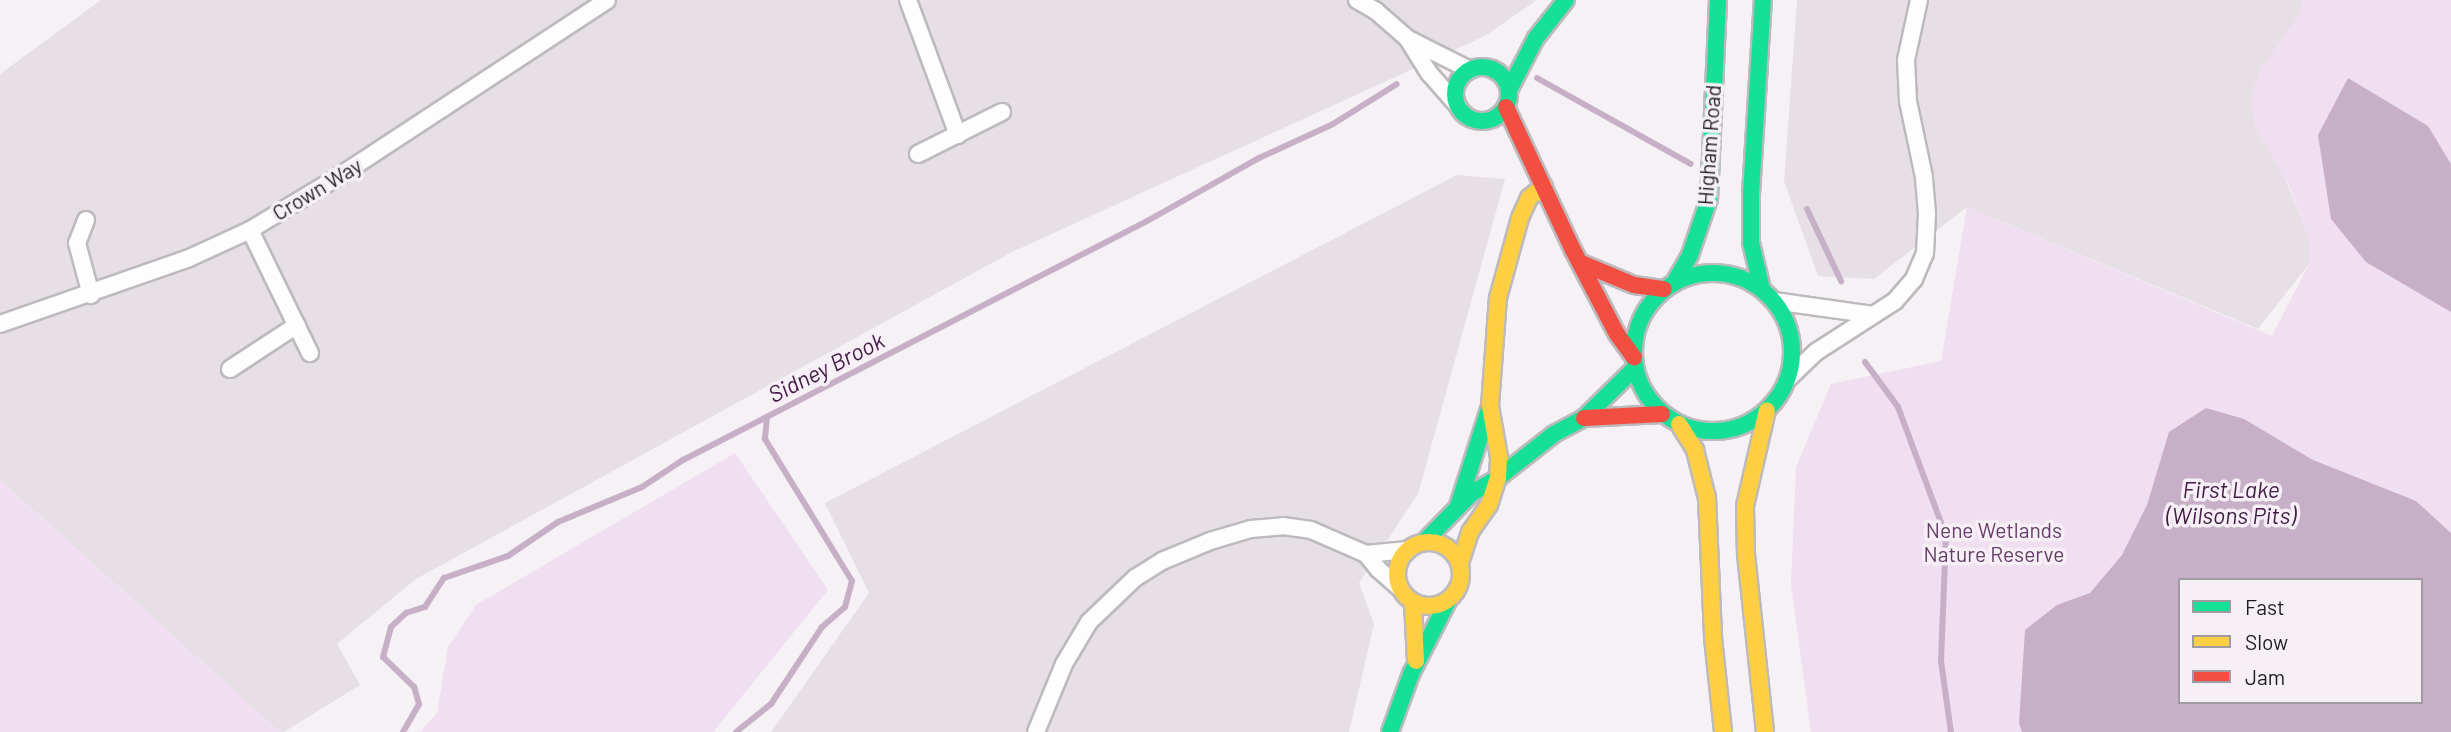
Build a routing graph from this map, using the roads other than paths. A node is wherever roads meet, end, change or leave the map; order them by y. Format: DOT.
graph roads {
  1 [pos="607,0"];
  2 [pos="908,0"];
  3 [pos="1357,0"];
  4 [pos="1566,0"];
  5 [pos="1718,0"];
  6 [pos="1763,0"];
  7 [pos="1919,0"];
  8 [pos="1536,38"];
  9 [pos="1408,39"];
  10 [pos="1479,69"];
  11 [pos="1509,90"];
  12 [pos="1458,106"];
  13 [pos="1506,107"];
  14 [pos="1002,112"];
  15 [pos="1486,121"];
  16 [pos="958,135"];
  17 [pos="918,155"];
  18 [pos="1530,160"];
  19 [pos="1545,186"];
  20 [pos="86,220"];
  21 [pos="250,230"];
  22 [pos="1581,263"];
  23 [pos="1669,286"];
  24 [pos="91,295"];
  25 [pos="1768,295"];
  26 [pos="1873,314"];
  27 [pos="0,324"];
  28 [pos="297,325"];
  29 [pos="310,352"];
  30 [pos="1634,363"];
  31 [pos="230,369"];
  32 [pos="1788,377"];
  33 [pos="1490,406"];
  34 [pos="1768,410"];
  35 [pos="1662,414"];
  36 [pos="1584,418"];
  37 [pos="1679,425"];
  38 [pos="1498,478"];
  39 [pos="1457,507"];
  40 [pos="1424,542"];
  41 [pos="1408,550"];
  42 [pos="1366,554"];
  43 [pos="1460,562"];
  44 [pos="1399,587"];
  45 [pos="1448,601"];
  46 [pos="1413,602"];
  47 [pos="1415,664"];
  48 [pos="1037,732"];
  49 [pos="1390,732"];
  50 [pos="1723,732"];
  51 [pos="1765,732"];
  1 -- 21 [label="street, Crown Way"];
  2 -- 16 [label="street"];
  3 -- 9 [label="street"];
  4 -- 8 [label="main road"];
  5 -- 23 [label="main road, Higham Road"];
  6 -- 25 [label="main road"];
  7 -- 26 [label="street"];
  8 -- 10 [label="main road"];
  8 -- 11 [label="main road"];
  9 -- 10 [label="street"];
  9 -- 12 [label="street"];
  10 -- 11 [label="main road"];
  10 -- 12 [label="main road"];
  11 -- 13 [label="main road"];
  12 -- 15 [label="main road"];
  13 -- 15 [label="main road"];
  13 -- 18 [label="main road"];
  14 -- 16 [label="street"];
  15 -- 18 [label="main road"];
  16 -- 17 [label="street"];
  18 -- 19 [label="main road"];
  19 -- 22 [label="main road"];
  19 -- 33 [label="main road"];
  20 -- 24 [label="street"];
  21 -- 24 [label="street, Crown Way"];
  21 -- 28 [label="street"];
  22 -- 23 [label="main road"];
  22 -- 30 [label="main road"];
  23 -- 25 [label="main road"];
  23 -- 30 [label="main road"];
  24 -- 27 [label="street, Crown Way"];
  25 -- 26 [label="street"];
  25 -- 32 [label="main road"];
  26 -- 32 [label="street"];
  28 -- 29 [label="street"];
  28 -- 31 [label="street"];
  30 -- 35 [label="main road"];
  30 -- 36 [label="main road"];
  32 -- 34 [label="main road"];
  33 -- 38 [label="main road"];
  33 -- 39 [label="main road"];
  34 -- 37 [label="main road"];
  34 -- 51 [label="main road"];
  35 -- 36 [label="main road"];
  35 -- 37 [label="main road"];
  36 -- 38 [label="main road"];
  37 -- 50 [label="main road"];
  38 -- 39 [label="main road"];
  38 -- 43 [label="main road"];
  39 -- 40 [label="main road"];
  40 -- 41 [label="main road"];
  40 -- 43 [label="main road"];
  41 -- 42 [label="street"];
  41 -- 44 [label="main road"];
  42 -- 44 [label="street"];
  42 -- 48 [label="street"];
  43 -- 45 [label="main road"];
  44 -- 46 [label="main road"];
  45 -- 46 [label="main road"];
  45 -- 47 [label="main road"];
  46 -- 47 [label="main road"];
  47 -- 49 [label="main road"];
}
